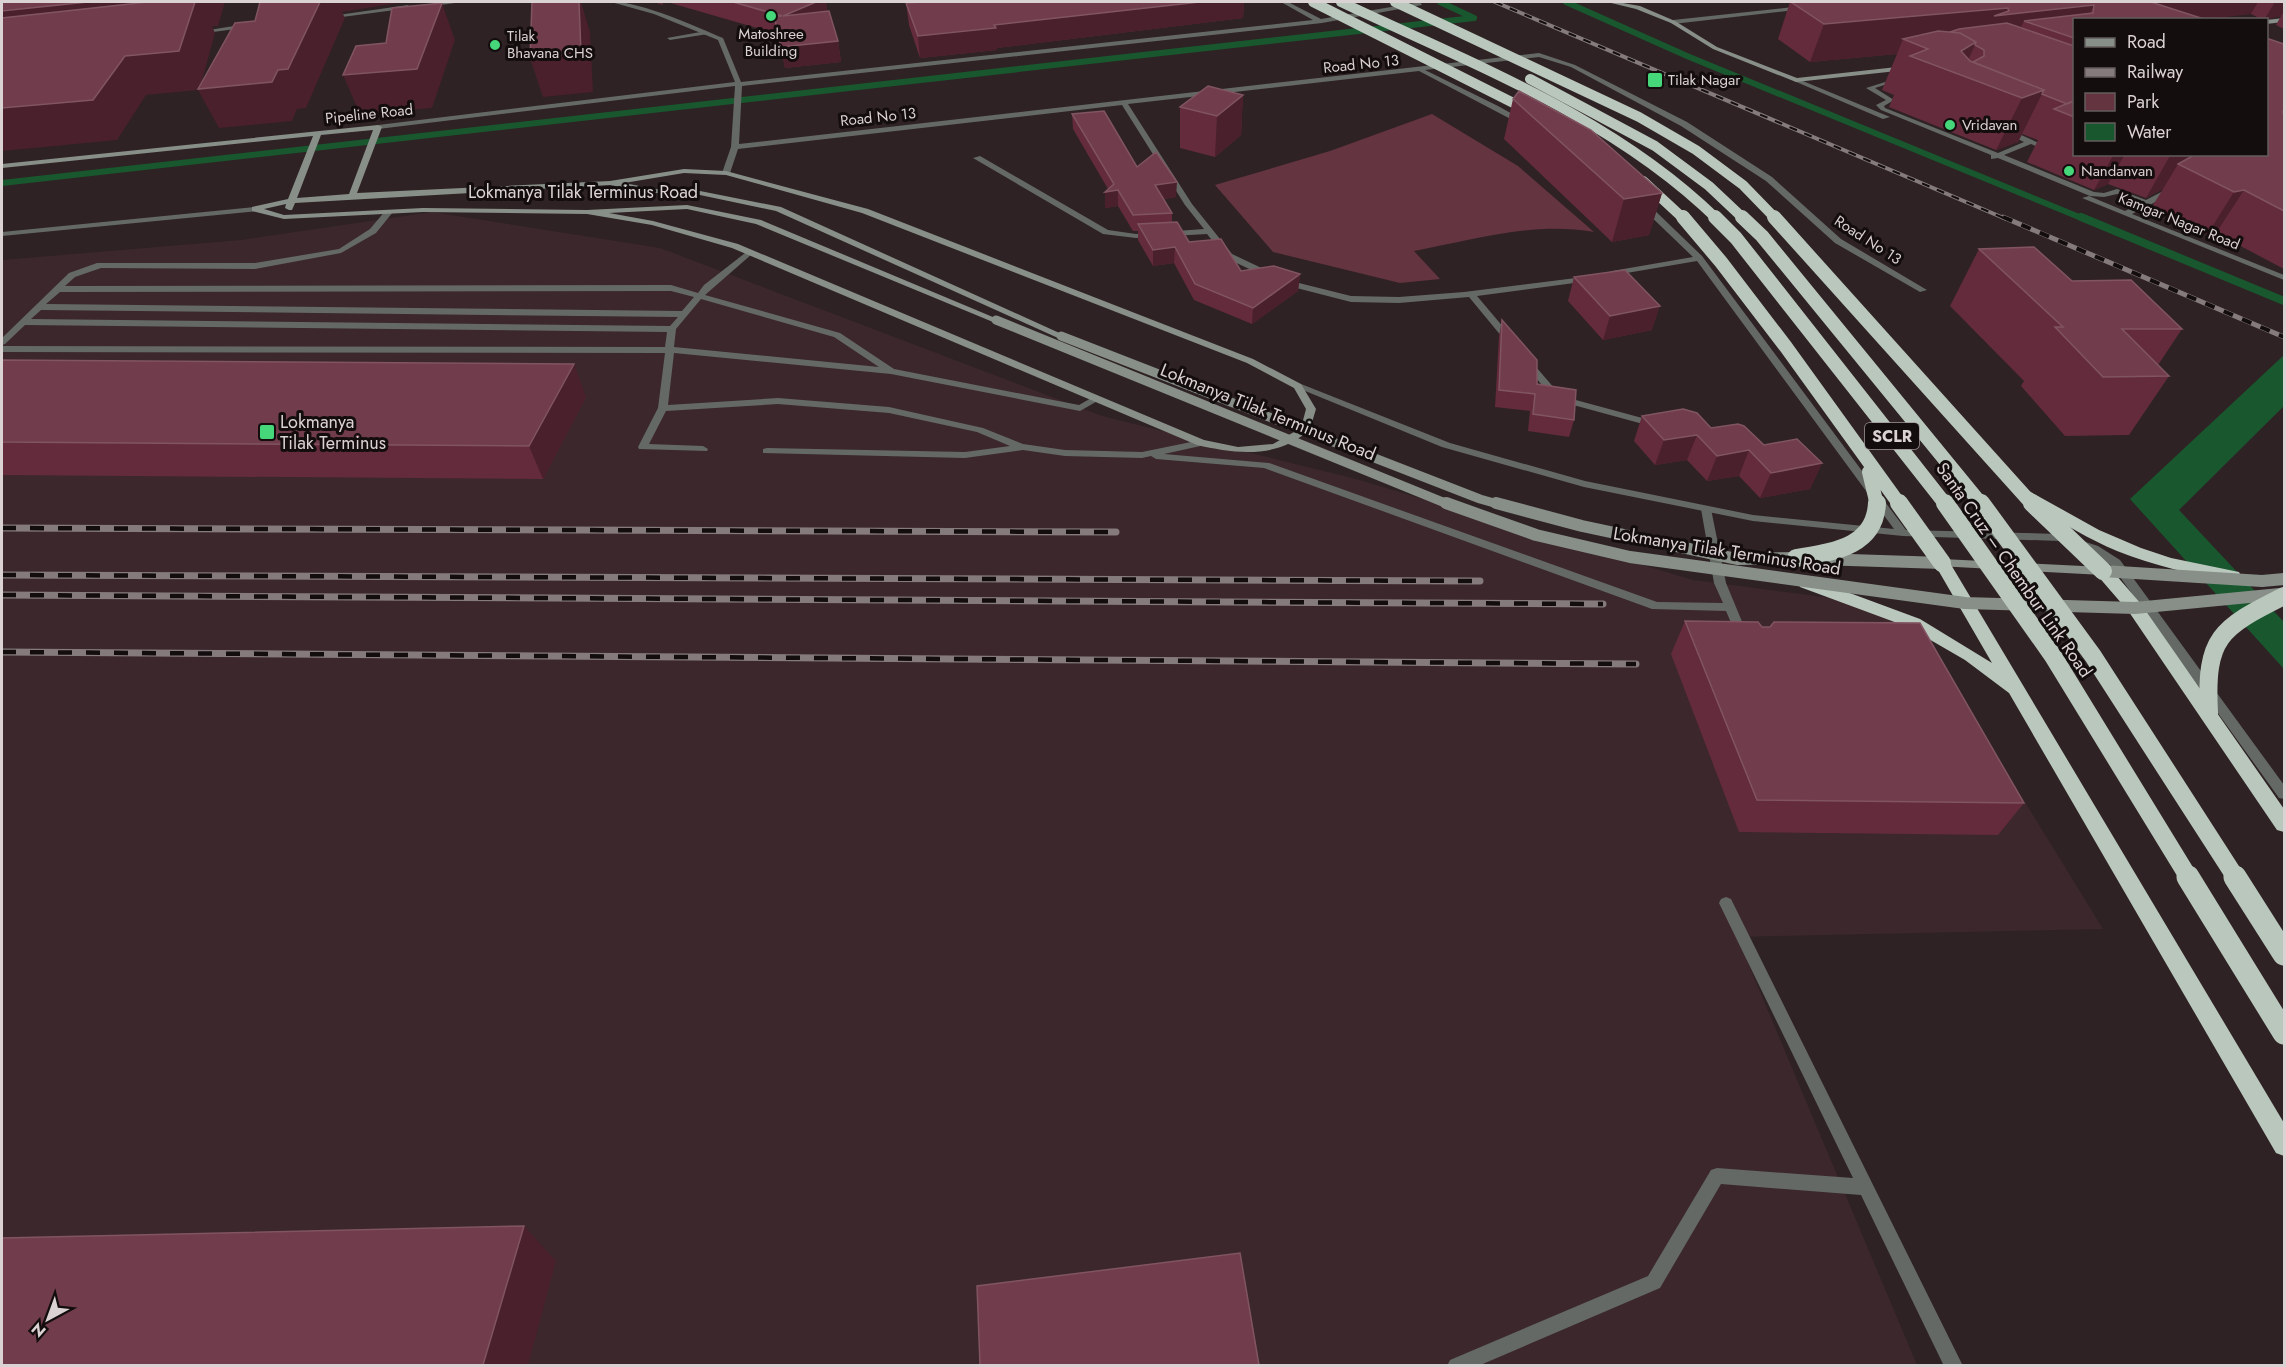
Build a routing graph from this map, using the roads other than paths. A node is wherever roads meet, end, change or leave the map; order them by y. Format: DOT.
graph roads {
  1 [pos="460,2"];
  2 [pos="614,2"];
  3 [pos="1284,2"];
  4 [pos="1313,2"];
  5 [pos="1341,2"];
  6 [pos="1369,2"];
  7 [pos="1395,2"];
  8 [pos="1610,2"];
  9 [pos="1417,3"];
  10 [pos="1813,7"];
  11 [pos="319,18"];
  12 [pos="2284,20"];
  13 [pos="1322,21"];
  14 [pos="1673,22"];
  15 [pos="2268,22"];
  16 [pos="260,24"];
  17 [pos="190,33"];
  18 [pos="706,33"];
  19 [pos="670,38"];
  20 [pos="1913,67"];
  21 [pos="1421,70"];
  22 [pos="1868,72"];
  23 [pos="1907,77"];
  24 [pos="1796,80"];
  25 [pos="1890,82"];
  26 [pos="739,87"];
  27 [pos="1124,104"];
  28 [pos="1540,116"];
  29 [pos="1900,119"];
  30 [pos="378,127"];
  31 [pos="1535,130"];
  32 [pos="2001,130"];
  33 [pos="318,134"];
  34 [pos="2030,142"];
  35 [pos="735,147"];
  36 [pos="2047,148"];
  37 [pos="2036,153"];
  38 [pos="2058,153"];
  39 [pos="977,158"];
  40 [pos="1995,158"];
  41 [pos="2025,158"];
  42 [pos="2010,164"];
  43 [pos="2,166"];
  44 [pos="726,173"];
  45 [pos="1637,176"];
  46 [pos="2054,182"];
  47 [pos="610,183"];
  48 [pos="2176,188"];
  49 [pos="352,196"];
  50 [pos="1639,200"];
  51 [pos="291,201"];
  52 [pos="2147,202"];
  53 [pos="255,209"];
  54 [pos="389,212"];
  55 [pos="587,212"];
  56 [pos="2125,214"];
  57 [pos="284,217"];
  58 [pos="1209,231"];
  59 [pos="2,234"];
  60 [pos="749,252"];
  61 [pos="1699,258"];
  62 [pos="2284,278"];
  63 [pos="56,289"];
  64 [pos="1923,290"];
  65 [pos="1470,294"];
  66 [pos="699,296"];
  67 [pos="37,307"];
  68 [pos="682,315"];
  69 [pos="21,322"];
  70 [pos="672,329"];
  71 [pos="2,342"];
  72 [pos="1514,346"];
  73 [pos="2,349"];
  74 [pos="672,350"];
  75 [pos="1521,355"];
  76 [pos="891,371"];
  77 [pos="1298,387"];
  78 [pos="1096,399"];
  79 [pos="663,408"];
  80 [pos="1670,428"];
  81 [pos="1201,442"];
  82 [pos="1856,443"];
  83 [pos="1021,447"];
  84 [pos="703,448"];
  85 [pos="767,451"];
  86 [pos="1142,455"];
  87 [pos="2017,489"];
  88 [pos="1706,508"];
  89 [pos="1903,533"];
  90 [pos="1796,558"];
  91 [pos="1942,563"];
  92 [pos="2103,571"];
  93 [pos="2284,579"];
  94 [pos="1797,580"];
  95 [pos="2262,581"];
  96 [pos="2284,595"];
  97 [pos="1965,603"];
  98 [pos="1730,607"];
  99 [pos="2135,608"];
  100 [pos="1746,645"];
  101 [pos="2019,693"];
  102 [pos="2209,713"];
  103 [pos="2284,794"];
  104 [pos="2284,824"];
  105 [pos="1726,903"];
  106 [pos="2284,954"];
  107 [pos="2284,1033"];
  108 [pos="2284,1145"];
  109 [pos="1866,1187"];
  110 [pos="1456,1365"];
  111 [pos="1954,1365"];
  1 -- 11 [label="street"];
  2 -- 18 [label="street"];
  3 -- 13 [label="street"];
  4 -- 28 [label="highway, bridge"];
  5 -- 107 [label="highway, Santa Cruz – Chembur Link Road / SCLR, bridge"];
  6 -- 106 [label="highway, Santa Cruz – Chembur Link Road / SCLR, bridge"];
  7 -- 87 [label="highway, bridge"];
  8 -- 14 [label="street, Kamgar Nagar Road"];
  9 -- 13 [label="street, Pipeline Road"];
  10 -- 14 [label="street"];
  12 -- 15 [label="street"];
  13 -- 26 [label="street, Pipeline Road"];
  14 -- 24 [label="street, Kamgar Nagar Road"];
  16 -- 17 [label="street"];
  18 -- 19 [label="street"];
  18 -- 26 [label="street"];
  20 -- 22 [label="street, Kamgar Nagar Road"];
  21 -- 27 [label="street, Road No 13"];
  21 -- 31 [label="street"];
  21 -- 64 [label="street, Road No 13"];
  22 -- 24 [label="street, Kamgar Nagar Road"];
  22 -- 25 [label="street"];
  23 -- 25 [label="street"];
  24 -- 29 [label="street, Kamgar Nagar Road"];
  25 -- 29 [label="street"];
  26 -- 30 [label="street, Pipeline Road"];
  26 -- 35 [label="street"];
  27 -- 35 [label="street, Road No 13"];
  27 -- 58 [label="street"];
  29 -- 40 [label="street, Kamgar Nagar Road"];
  30 -- 33 [label="street, Pipeline Road"];
  30 -- 49 [label="street"];
  32 -- 34 [label="street"];
  33 -- 43 [label="street, Pipeline Road"];
  33 -- 51 [label="street"];
  34 -- 36 [label="street"];
  34 -- 40 [label="street"];
  35 -- 44 [label="street"];
  36 -- 37 [label="street"];
  36 -- 38 [label="street"];
  39 -- 58 [label="street"];
  40 -- 42 [label="street, Kamgar Nagar Road"];
  41 -- 42 [label="street"];
  42 -- 46 [label="street, Kamgar Nagar Road"];
  44 -- 47 [label="street"];
  44 -- 77 [label="street"];
  45 -- 82 [label="highway, bridge"];
  46 -- 52 [label="street"];
  46 -- 56 [label="street, Kamgar Nagar Road"];
  47 -- 49 [label="street, Lokmanya Tilak Terminus Road"];
  47 -- 90 [label="street, Lokmanya Tilak Terminus Road, bridge"];
  48 -- 52 [label="street"];
  49 -- 51 [label="street, Lokmanya Tilak Terminus Road"];
  50 -- 61 [label="street"];
  51 -- 53 [label="street, Lokmanya Tilak Terminus Road"];
  51 -- 57 [label="street"];
  52 -- 56 [label="street"];
  53 -- 57 [label="street, Lokmanya Tilak Terminus Road"];
  53 -- 59 [label="street"];
  54 -- 55 [label="street, Lokmanya Tilak Terminus Road"];
  54 -- 57 [label="street, Lokmanya Tilak Terminus Road"];
  54 -- 63 [label="street"];
  55 -- 60 [label="street"];
  55 -- 94 [label="street, Lokmanya Tilak Terminus Road, bridge"];
  56 -- 62 [label="street, Kamgar Nagar Road"];
  58 -- 65 [label="street"];
  60 -- 66 [label="street"];
  60 -- 78 [label="street"];
  61 -- 65 [label="street"];
  61 -- 89 [label="street"];
  63 -- 66 [label="street"];
  63 -- 67 [label="street"];
  65 -- 72 [label="street"];
  66 -- 68 [label="street"];
  66 -- 76 [label="street"];
  67 -- 68 [label="street"];
  67 -- 69 [label="street"];
  68 -- 70 [label="street"];
  69 -- 70 [label="street"];
  69 -- 71 [label="street"];
  70 -- 74 [label="street"];
  73 -- 74 [label="street"];
  74 -- 76 [label="street"];
  74 -- 79 [label="street"];
  75 -- 80 [label="street"];
  76 -- 78 [label="street"];
  77 -- 81 [label="street"];
  77 -- 88 [label="street"];
  78 -- 81 [label="street"];
  79 -- 83 [label="street"];
  79 -- 84 [label="street"];
  81 -- 86 [label="street"];
  82 -- 90 [label="highway, bridge"];
  82 -- 91 [label="highway, bridge"];
  83 -- 85 [label="street"];
  83 -- 86 [label="street"];
  86 -- 98 [label="street"];
  87 -- 92 [label="highway, bridge"];
  87 -- 95 [label="highway, bridge"];
  88 -- 89 [label="street"];
  88 -- 98 [label="street"];
  89 -- 103 [label="street"];
  90 -- 91 [label="street, Lokmanya Tilak Terminus Road, bridge"];
  91 -- 92 [label="street, Lokmanya Tilak Terminus Road, bridge"];
  91 -- 97 [label="highway"];
  92 -- 95 [label="street, Lokmanya Tilak Terminus Road, bridge"];
  92 -- 99 [label="highway"];
  93 -- 95 [label="street, Lokmanya Tilak Terminus Road, bridge"];
  94 -- 97 [label="street, Lokmanya Tilak Terminus Road, bridge"];
  94 -- 101 [label="highway, bridge"];
  96 -- 99 [label="street, Lokmanya Tilak Terminus Road, bridge"];
  96 -- 102 [label="highway, bridge"];
  97 -- 99 [label="street, Lokmanya Tilak Terminus Road, bridge"];
  97 -- 101 [label="highway"];
  98 -- 100 [label="street"];
  99 -- 102 [label="highway"];
  101 -- 108 [label="highway"];
  102 -- 104 [label="highway"];
  105 -- 109 [label="street"];
  109 -- 110 [label="street"];
  109 -- 111 [label="street"];
}
